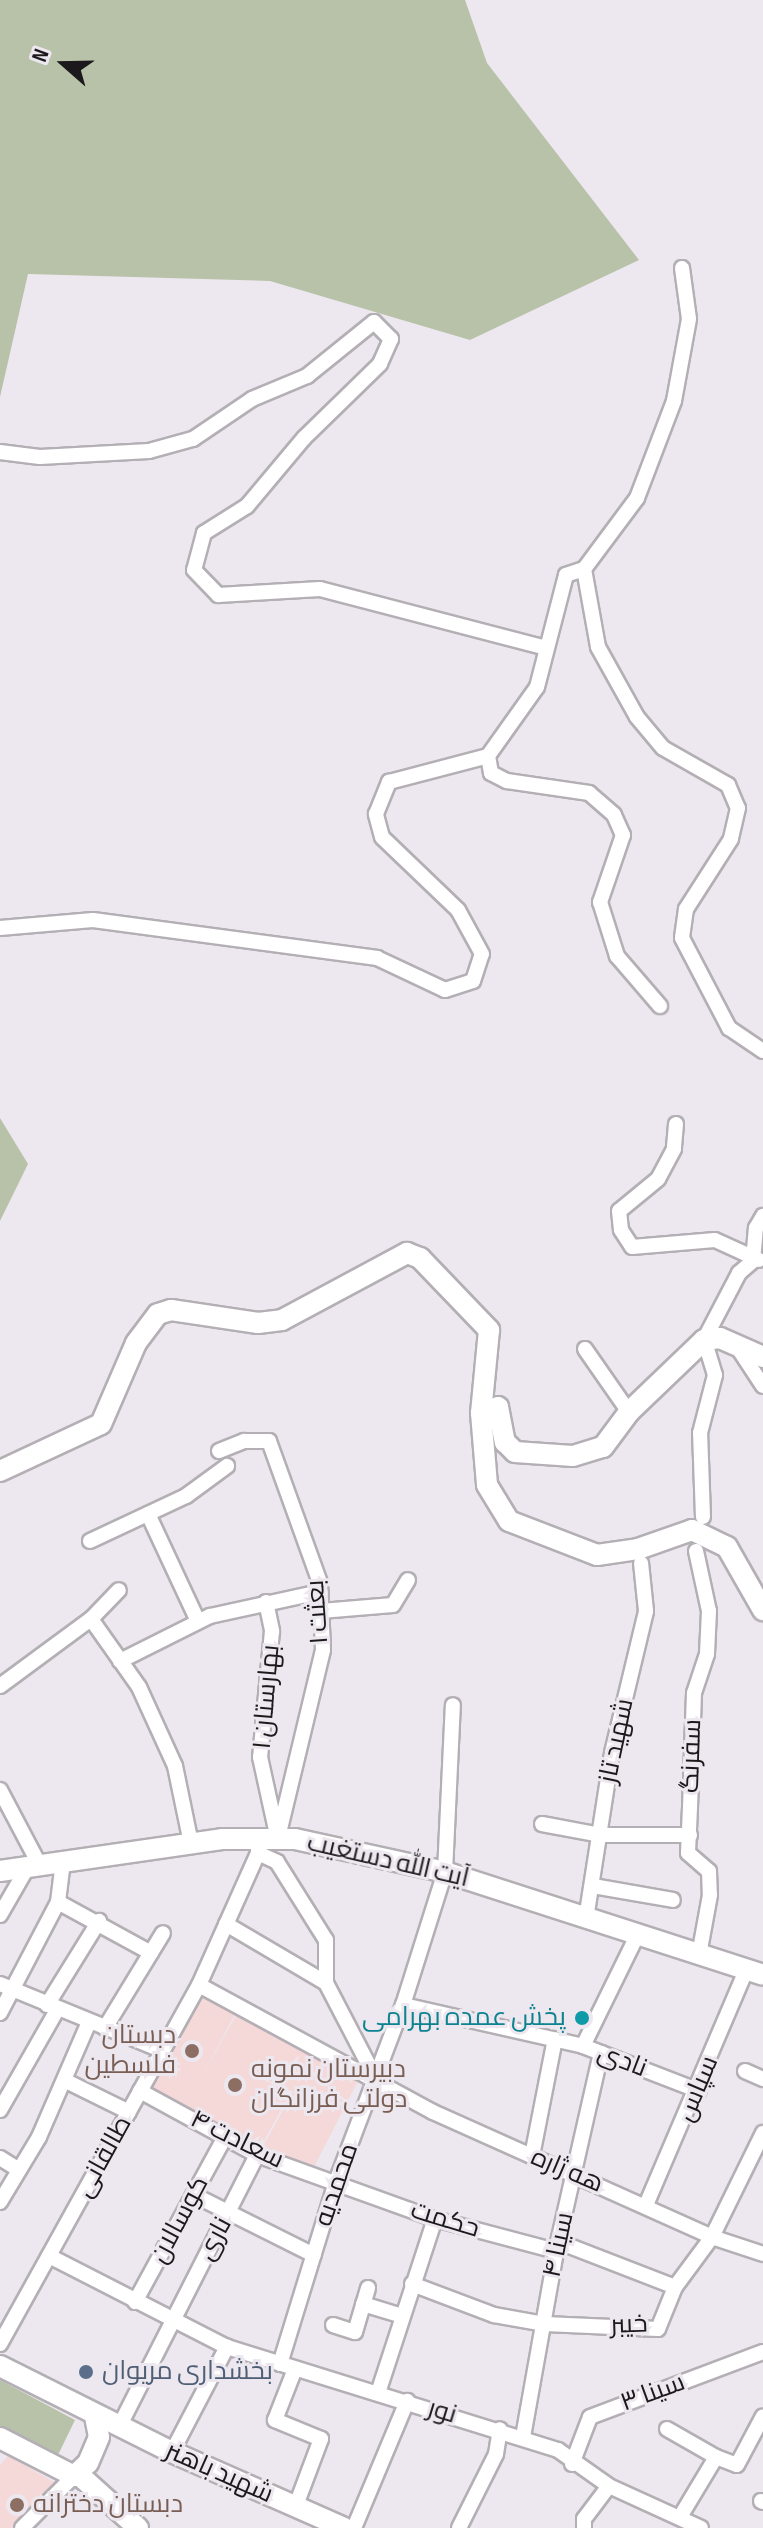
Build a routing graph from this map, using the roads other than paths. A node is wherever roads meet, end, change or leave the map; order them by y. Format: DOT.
graph roads {
  1 [pos="682,268"];
  2 [pos="0,452"];
  3 [pos="584,569"];
  4 [pos="546,648"];
  5 [pos="488,756"];
  6 [pos="0,928"];
  7 [pos="660,1006"];
  8 [pos="763,1051"];
  9 [pos="676,1124"];
  10 [pos="763,1216"];
  11 [pos="758,1260"];
  12 [pos="704,1340"];
  13 [pos="736,1345"];
  14 [pos="585,1349"];
  15 [pos="763,1357"];
  16 [pos="763,1386"];
  17 [pos="490,1410"];
  18 [pos="629,1412"];
  19 [pos="219,1451"];
  20 [pos="227,1466"];
  21 [pos="0,1471"];
  22 [pos="148,1514"];
  23 [pos="703,1517"];
  24 [pos="90,1541"];
  25 [pos="696,1551"];
  26 [pos="641,1563"];
  27 [pos="408,1580"];
  28 [pos="119,1590"];
  29 [pos="320,1592"];
  30 [pos="266,1602"];
  31 [pos="763,1610"];
  32 [pos="321,1611"];
  33 [pos="91,1619"];
  34 [pos="198,1621"];
  35 [pos="120,1661"];
  36 [pos="0,1686"];
  37 [pos="453,1705"];
  38 [pos="0,1790"];
  39 [pos="542,1824"];
  40 [pos="600,1835"];
  41 [pos="690,1835"];
  42 [pos="191,1843"];
  43 [pos="265,1843"];
  44 [pos="63,1863"];
  45 [pos="34,1867"];
  46 [pos="0,1871"];
  47 [pos="445,1872"];
  48 [pos="593,1886"];
  49 [pos="673,1900"];
  50 [pos="58,1902"];
  51 [pos="0,1915"];
  52 [pos="586,1919"];
  53 [pos="99,1921"];
  54 [pos="226,1924"];
  55 [pos="163,1933"];
  56 [pos="637,1936"];
  57 [pos="151,1953"];
  58 [pos="699,1955"];
  59 [pos="755,1973"];
  60 [pos="326,1983"];
  61 [pos="199,1985"];
  62 [pos="6,1987"];
  63 [pos="403,2005"];
  64 [pos="52,2008"];
  65 [pos="0,2013"];
  66 [pos="89,2022"];
  67 [pos="105,2028"];
  68 [pos="555,2039"];
  69 [pos="583,2046"];
  70 [pos="163,2051"];
  71 [pos="601,2053"];
  72 [pos="745,2071"];
  73 [pos="376,2079"];
  74 [pos="763,2079"];
  75 [pos="66,2081"];
  76 [pos="140,2091"];
  77 [pos="699,2091"];
  78 [pos="0,2110"];
  79 [pos="129,2112"];
  80 [pos="763,2133"];
  81 [pos="225,2137"];
  82 [pos="257,2155"];
  83 [pos="532,2156"];
  84 [pos="0,2158"];
  85 [pos="19,2170"];
  86 [pos="574,2175"];
  87 [pos="336,2182"];
  88 [pos="194,2195"];
  89 [pos="0,2202"];
  90 [pos="646,2205"];
  91 [pos="229,2213"];
  92 [pos="435,2219"];
  93 [pos="712,2237"];
  94 [pos="558,2247"];
  95 [pos="763,2254"];
  96 [pos="314,2255"];
  97 [pos="49,2256"];
  98 [pos="412,2284"];
  99 [pos="675,2287"];
  100 [pos="368,2288"];
  101 [pos="135,2302"];
  102 [pos="363,2304"];
  103 [pos="400,2315"];
  104 [pos="172,2323"];
  105 [pos="545,2324"];
  106 [pos="333,2325"];
  107 [pos="0,2344"];
  108 [pos="227,2347"];
  109 [pos="763,2352"];
  110 [pos="280,2364"];
  111 [pos="0,2366"];
  112 [pos="295,2369"];
  113 [pos="378,2393"];
  114 [pos="407,2401"];
  115 [pos="95,2416"];
  116 [pos="763,2416"];
  117 [pos="119,2427"];
  118 [pos="500,2429"];
  119 [pos="667,2429"];
  120 [pos="523,2437"];
  121 [pos="0,2438"];
  122 [pos="172,2452"];
  123 [pos="716,2457"];
  124 [pos="572,2464"];
  125 [pos="75,2475"];
  126 [pos="609,2486"];
  127 [pos="295,2508"];
  128 [pos="680,2517"];
  129 [pos="22,2528"];
  130 [pos="138,2528"];
  131 [pos="344,2528"];
  132 [pos="354,2528"];
  133 [pos="459,2528"];
  134 [pos="584,2528"];
  135 [pos="701,2528"];
  1 -- 3 [label="street"];
  2 -- 4 [label="street"];
  3 -- 4 [label="street"];
  3 -- 8 [label="street"];
  4 -- 5 [label="street"];
  5 -- 6 [label="street"];
  5 -- 7 [label="street"];
  9 -- 11 [label="street"];
  10 -- 11 [label="street"];
  11 -- 12 [label="street"];
  12 -- 13 [label="street"];
  12 -- 18 [label="street"];
  12 -- 23 [label="street"];
  13 -- 15 [label="street"];
  13 -- 16 [label="street"];
  14 -- 18 [label="street"];
  17 -- 18 [label="street"];
  17 -- 21 [label="street"];
  17 -- 31 [label="street"];
  19 -- 29 [label="street, بعثت ۱"];
  20 -- 22 [label="street"];
  22 -- 24 [label="street"];
  22 -- 34 [label="street"];
  25 -- 41 [label="street, سفرنگ"];
  26 -- 40 [label="street, شهید تاز"];
  27 -- 32 [label="street"];
  28 -- 33 [label="street"];
  29 -- 30 [label="street"];
  29 -- 32 [label="street, بعثت ۱"];
  30 -- 34 [label="street"];
  30 -- 43 [label="street, بهارستان ۱"];
  32 -- 43 [label="street, بعثت ۱"];
  33 -- 35 [label="street"];
  33 -- 36 [label="street"];
  34 -- 35 [label="street"];
  35 -- 42 [label="street"];
  37 -- 47 [label="street, محمدیه"];
  38 -- 45 [label="street"];
  39 -- 40 [label="street"];
  40 -- 41 [label="street"];
  40 -- 48 [label="street, شهید تاز"];
  41 -- 58 [label="street, سفرنگ"];
  42 -- 43 [label="street, آیت الله دستغیب"];
  42 -- 44 [label="street, آیت الله دستغیب"];
  43 -- 47 [label="street, آیت الله دستغیب"];
  43 -- 54 [label="street, طالقانی"];
  43 -- 60 [label="street"];
  44 -- 45 [label="street, آیت الله دستغیب"];
  44 -- 50 [label="street"];
  45 -- 46 [label="street, آیت الله دستغیب"];
  45 -- 51 [label="street"];
  47 -- 52 [label="street, آیت الله دستغیب"];
  47 -- 63 [label="street, محمدیه"];
  48 -- 49 [label="street"];
  48 -- 52 [label="street, شهید تاز"];
  50 -- 53 [label="street"];
  50 -- 62 [label="street"];
  52 -- 56 [label="street, آیت الله دستغیب"];
  53 -- 57 [label="street"];
  53 -- 64 [label="street"];
  54 -- 60 [label="street"];
  54 -- 61 [label="street, طالقانی"];
  55 -- 57 [label="street"];
  56 -- 58 [label="street, آیت الله دستغیب"];
  56 -- 69 [label="street"];
  57 -- 67 [label="street"];
  58 -- 59 [label="street, آیت الله دستغیب"];
  59 -- 77 [label="street, سپاس"];
  60 -- 73 [label="street"];
  61 -- 70 [label="street, طالقانی"];
  61 -- 73 [label="street, هه ژاره"];
  62 -- 64 [label="street"];
  62 -- 65 [label="street"];
  63 -- 68 [label="street, نادی"];
  63 -- 73 [label="street, محمدیه"];
  64 -- 66 [label="street"];
  64 -- 78 [label="street"];
  66 -- 67 [label="street"];
  66 -- 75 [label="street"];
  67 -- 70 [label="street"];
  68 -- 69 [label="street, نادی"];
  68 -- 83 [label="street"];
  69 -- 71 [label="street, نادی"];
  70 -- 76 [label="street, طالقانی"];
  71 -- 77 [label="street, نادی"];
  71 -- 86 [label="street, سینا ۴"];
  72 -- 74 [label="street"];
  73 -- 83 [label="street, هه ژاره"];
  73 -- 87 [label="street, محمدیه"];
  75 -- 79 [label="street"];
  75 -- 85 [label="street"];
  76 -- 79 [label="street, طالقانی"];
  76 -- 81 [label="street, سعادت ۴"];
  77 -- 90 [label="street, سپاس"];
  79 -- 97 [label="street, طالقانی"];
  80 -- 93 [label="street, خیبر"];
  81 -- 82 [label="street, سعادت ۴"];
  81 -- 88 [label="street, کوسالان"];
  82 -- 87 [label="street, سعادت ۴"];
  82 -- 91 [label="street, ناری"];
  83 -- 86 [label="street, هه ژاره"];
  84 -- 85 [label="street"];
  85 -- 89 [label="street"];
  86 -- 90 [label="street, هه ژاره"];
  86 -- 94 [label="street, سینا ۴"];
  87 -- 92 [label="street, حکمت"];
  87 -- 96 [label="street, محمدیه"];
  88 -- 91 [label="street"];
  88 -- 101 [label="street, کوسالان"];
  90 -- 93 [label="street, هه ژاره"];
  91 -- 96 [label="street"];
  91 -- 104 [label="street, ناری"];
  92 -- 94 [label="street, حکمت"];
  92 -- 98 [label="street"];
  93 -- 95 [label="street, هه ژاره"];
  93 -- 99 [label="street, خیبر"];
  94 -- 99 [label="street, حکمت"];
  94 -- 105 [label="street, سینا ۴"];
  96 -- 110 [label="street, محمدیه"];
  97 -- 101 [label="street, نور"];
  97 -- 107 [label="street, طالقانی"];
  98 -- 103 [label="street"];
  98 -- 105 [label="street"];
  99 -- 105 [label="street, خیبر"];
  100 -- 102 [label="street"];
  101 -- 104 [label="street, نور"];
  102 -- 103 [label="street"];
  102 -- 106 [label="street"];
  103 -- 113 [label="street"];
  104 -- 108 [label="street, نور"];
  104 -- 117 [label="street, ناری"];
  105 -- 120 [label="street, سینا ۴"];
  108 -- 110 [label="street, نور"];
  108 -- 122 [label="street"];
  109 -- 124 [label="street, سینا ۳"];
  110 -- 112 [label="street, نور"];
  111 -- 115 [label="street, شهید باهنر"];
  112 -- 113 [label="street, نور"];
  112 -- 127 [label="street"];
  113 -- 114 [label="street, نور"];
  114 -- 118 [label="street, نور"];
  114 -- 132 [label="street"];
  115 -- 117 [label="street, شهید باهنر"];
  115 -- 125 [label="street"];
  116 -- 123 [label="street"];
  117 -- 122 [label="street, شهید باهنر"];
  118 -- 120 [label="street, نور"];
  118 -- 133 [label="street"];
  119 -- 123 [label="street"];
  120 -- 124 [label="street, نور"];
  121 -- 125 [label="street"];
  122 -- 127 [label="street, شهید باهنر"];
  123 -- 128 [label="street"];
  124 -- 126 [label="street, نور"];
  125 -- 129 [label="street"];
  125 -- 130 [label="street"];
  126 -- 128 [label="street, نور"];
  126 -- 134 [label="street"];
  127 -- 131 [label="street, شهید باهنر"];
  128 -- 135 [label="street, نور"];
}
